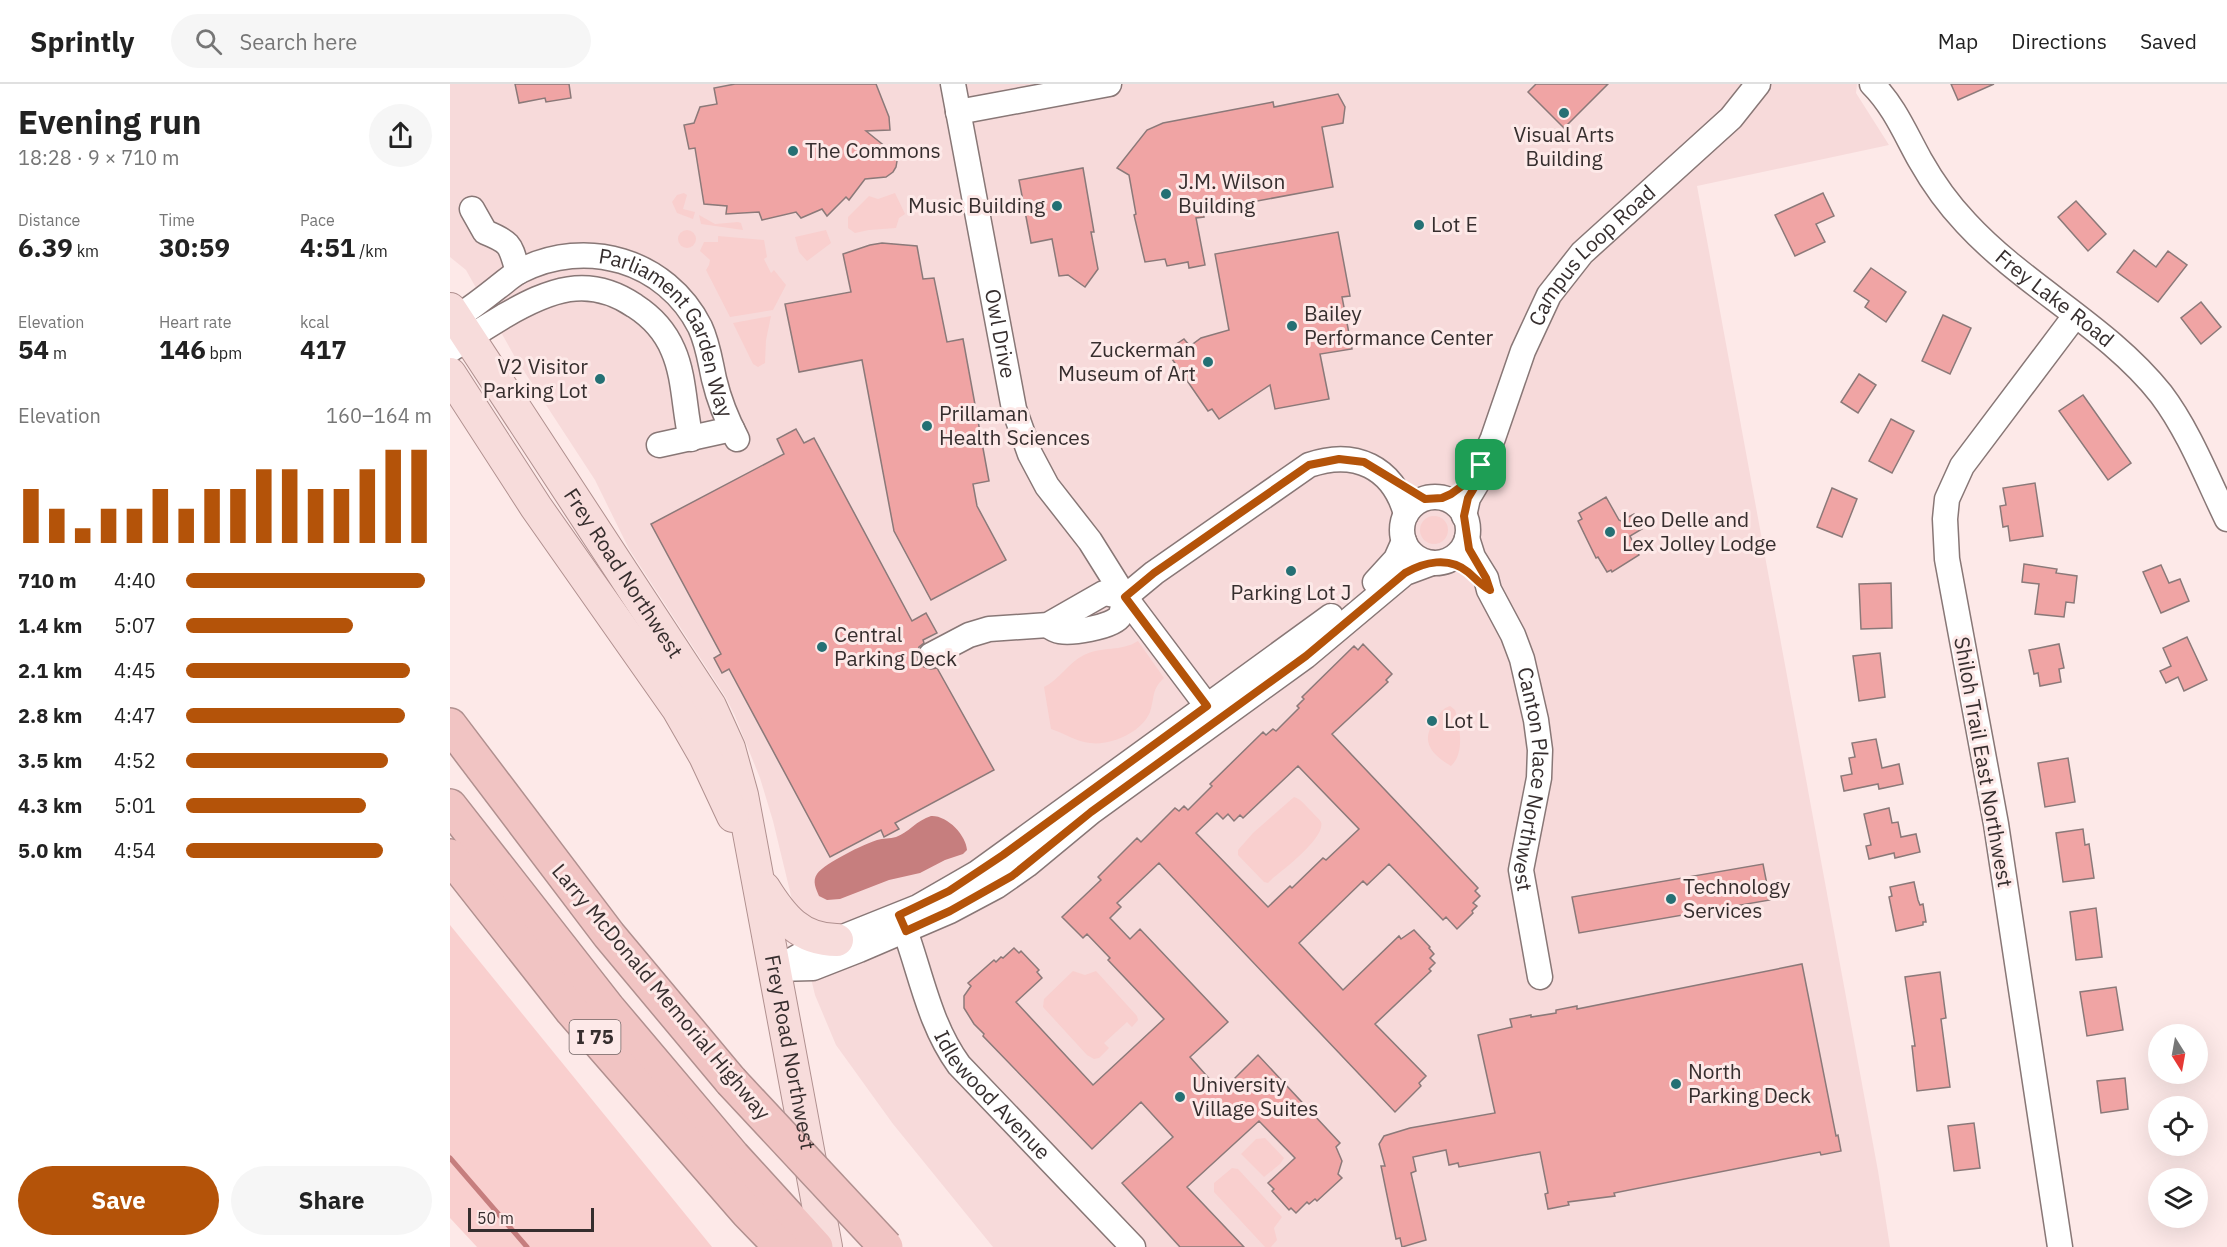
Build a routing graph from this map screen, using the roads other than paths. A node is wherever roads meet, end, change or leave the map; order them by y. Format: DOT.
graph roads {
  1 [pos="953,84"];
  2 [pos="1109,84"];
  3 [pos="1758,84"];
  4 [pos="1872,84"];
  5 [pos="958,112"];
  6 [pos="472,209"];
  7 [pos="518,272"];
  8 [pos="2075,316"];
  9 [pos="455,327"];
  10 [pos="450,374"];
  11 [pos="691,440"];
  12 [pos="659,445"];
  13 [pos="1481,465"];
  14 [pos="1424,504"];
  15 [pos="2227,519"];
  16 [pos="1466,527"];
  17 [pos="1404,541"];
  18 [pos="1439,562"];
  19 [pos="1490,590"];
  20 [pos="1125,597"];
  21 [pos="931,655"];
  22 [pos="1209,716"];
  23 [pos="450,725"];
  24 [pos="450,806"];
  25 [pos="450,856"];
  26 [pos="756,869"];
  27 [pos="902,923"];
  28 [pos="837,939"];
  29 [pos="776,969"];
  30 [pos="1540,977"];
  31 [pos="781,1247"];
  32 [pos="816,1247"];
  33 [pos="826,1247"];
  34 [pos="886,1247"];
  35 [pos="1133,1247"];
  36 [pos="2060,1247"];
  1 -- 5 [label="street, Owl Drive"];
  2 -- 5 [label="street"];
  3 -- 13 [label="street, Campus Loop Road"];
  4 -- 8 [label="street, Frey Lake Road"];
  5 -- 20 [label="street, Owl Drive"];
  6 -- 7 [label="street"];
  7 -- 9 [label="street, Parliament Garden Way"];
  7 -- 11 [label="street, Parliament Garden Way"];
  8 -- 15 [label="street, Frey Lake Road"];
  8 -- 36 [label="street, Shiloh Trail East Northwest"];
  9 -- 11 [label="street, Parliament Garden Way"];
  9 -- 26 [label="main road, Frey Road Northwest"];
  10 -- 26 [label="main road, Frey Road Northwest"];
  11 -- 12 [label="street"];
  13 -- 14 [label="street, Campus Loop Road"];
  13 -- 16 [label="street, Campus Loop Road"];
  14 -- 16 [label="street"];
  14 -- 17 [label="street"];
  14 -- 20 [label="street"];
  16 -- 18 [label="street"];
  16 -- 19 [label="street, Canton Place Northwest"];
  17 -- 18 [label="street"];
  17 -- 22 [label="street"];
  18 -- 19 [label="street, Canton Place Northwest"];
  18 -- 22 [label="street"];
  19 -- 30 [label="street, Canton Place Northwest"];
  20 -- 21 [label="street"];
  20 -- 22 [label="street, Owl Drive"];
  22 -- 27 [label="street"];
  23 -- 34 [label="highway, Larry McDonald Memorial Highway, bridge"];
  24 -- 32 [label="highway"];
  25 -- 31 [label="highway, I 75"];
  26 -- 28 [label="main road"];
  26 -- 29 [label="main road, Frey Road Northwest"];
  27 -- 28 [label="street"];
  27 -- 29 [label="street"];
  27 -- 35 [label="street, Idlewood Avenue"];
  28 -- 29 [label="street"];
  29 -- 33 [label="main road, Frey Road Northwest"];
}
